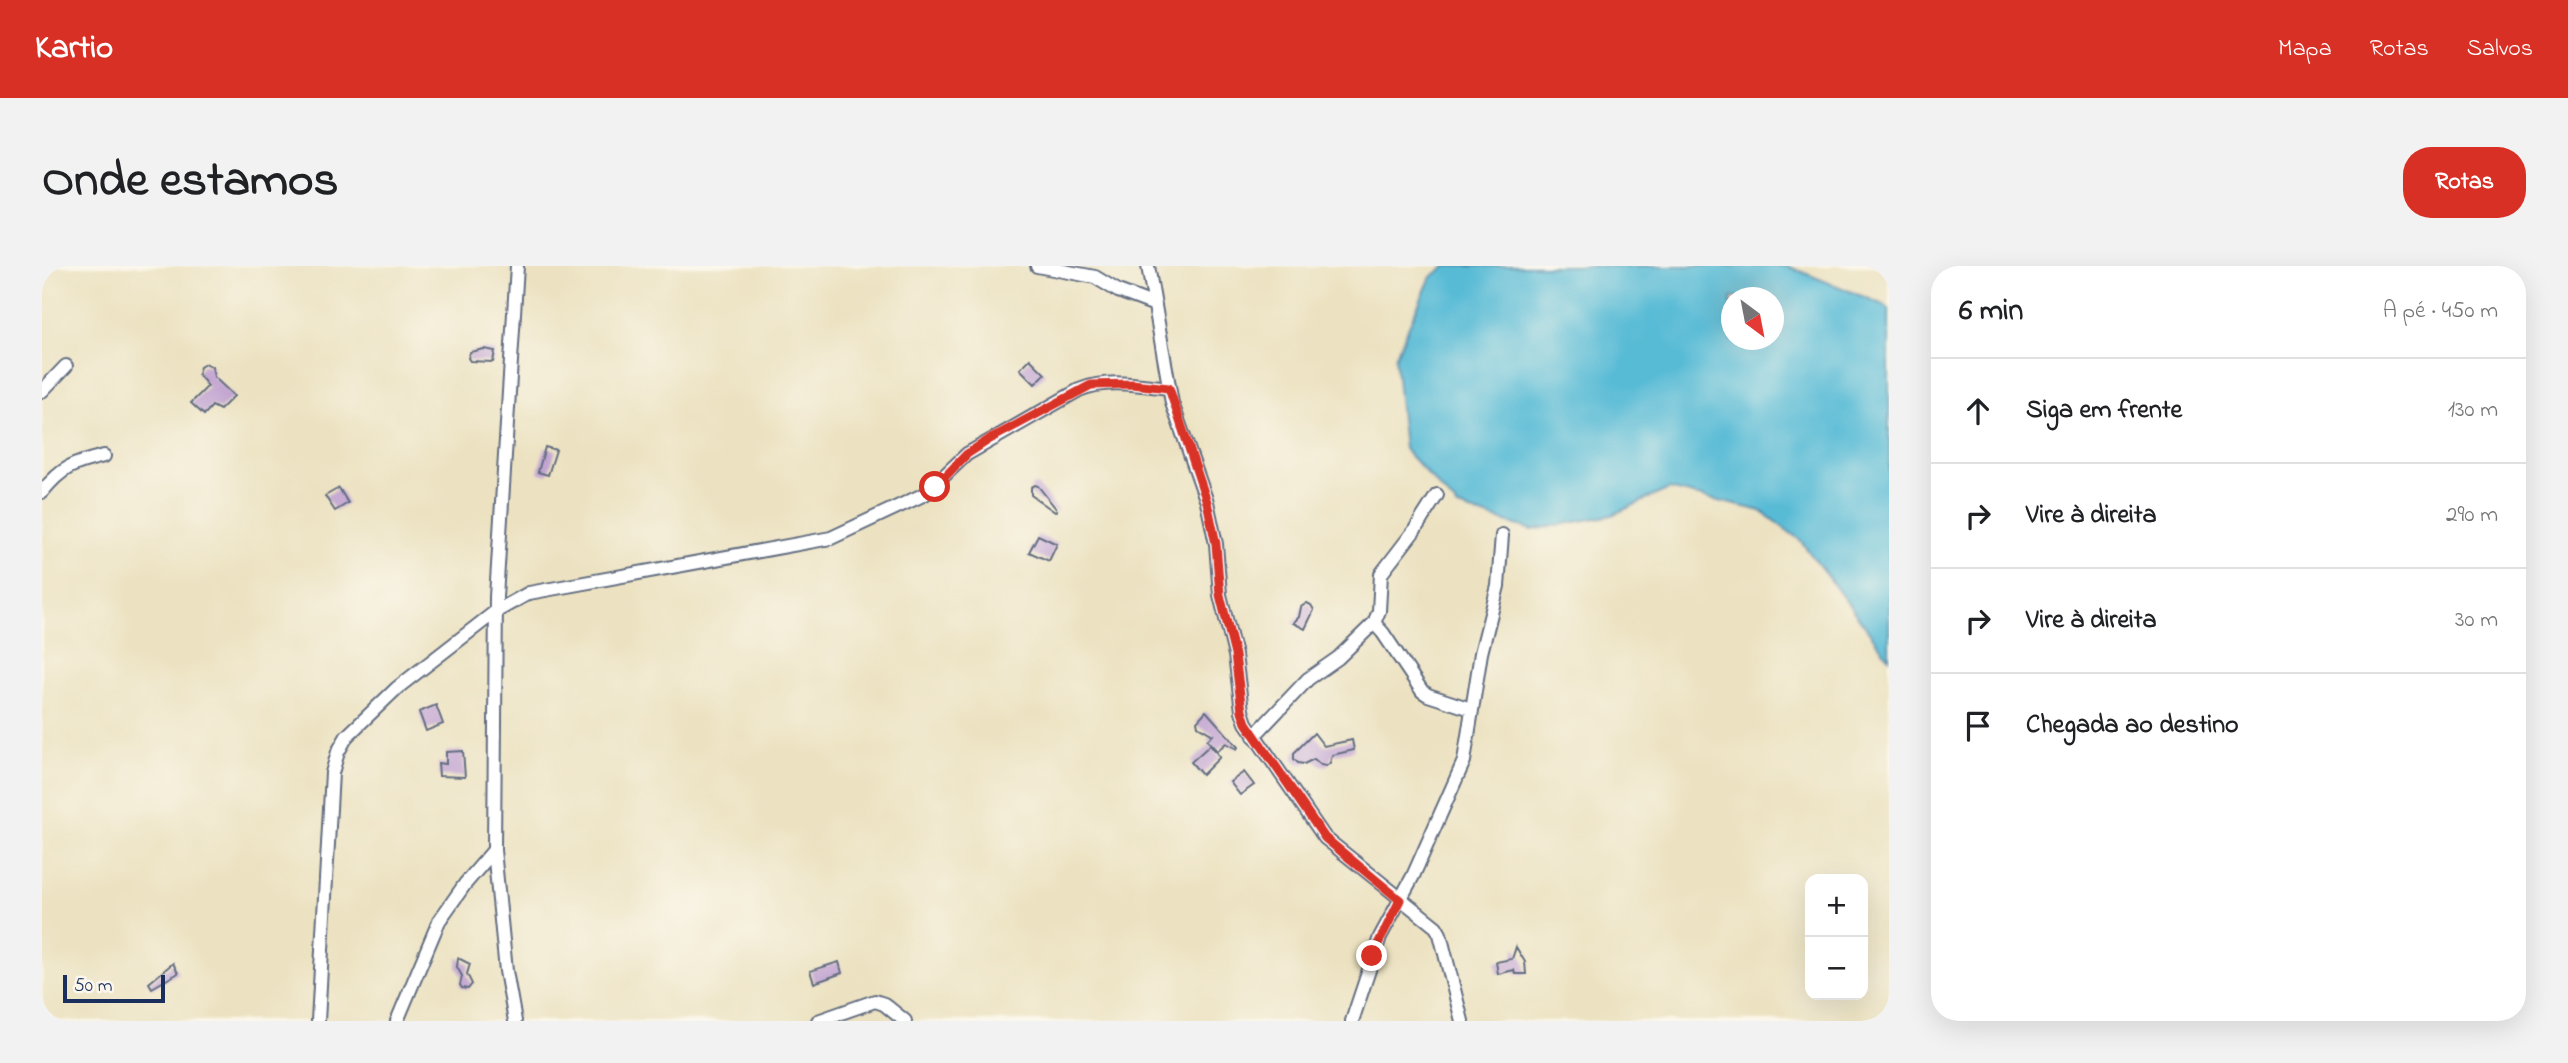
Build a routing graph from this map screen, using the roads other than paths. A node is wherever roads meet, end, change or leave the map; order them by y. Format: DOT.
graph roads {
  1 [pos="517,266"];
  2 [pos="1037,266"];
  3 [pos="1148,266"];
  4 [pos="1155,305"];
  5 [pos="66,366"];
  6 [pos="1169,388"];
  7 [pos="42,391"];
  8 [pos="104,456"];
  9 [pos="42,492"];
  10 [pos="1437,495"];
  11 [pos="1502,536"];
  12 [pos="495,612"];
  13 [pos="1374,623"];
  14 [pos="1471,709"];
  15 [pos="1254,736"];
  16 [pos="494,850"];
  17 [pos="1400,900"];
  18 [pos="318,1021"];
  19 [pos="397,1021"];
  20 [pos="514,1021"];
  21 [pos="818,1021"];
  22 [pos="905,1021"];
  23 [pos="1352,1021"];
  24 [pos="1462,1021"];
  1 -- 12 [label="street"];
  2 -- 4 [label="street"];
  3 -- 4 [label="street"];
  4 -- 6 [label="street"];
  5 -- 7 [label="street"];
  6 -- 12 [label="street"];
  6 -- 15 [label="street"];
  8 -- 9 [label="street"];
  10 -- 13 [label="street"];
  11 -- 14 [label="street"];
  12 -- 16 [label="street"];
  12 -- 18 [label="street"];
  13 -- 14 [label="street"];
  13 -- 15 [label="street"];
  14 -- 17 [label="street"];
  15 -- 17 [label="street"];
  16 -- 19 [label="street"];
  16 -- 20 [label="street"];
  17 -- 23 [label="street"];
  17 -- 24 [label="street"];
  21 -- 22 [label="street"];
}
